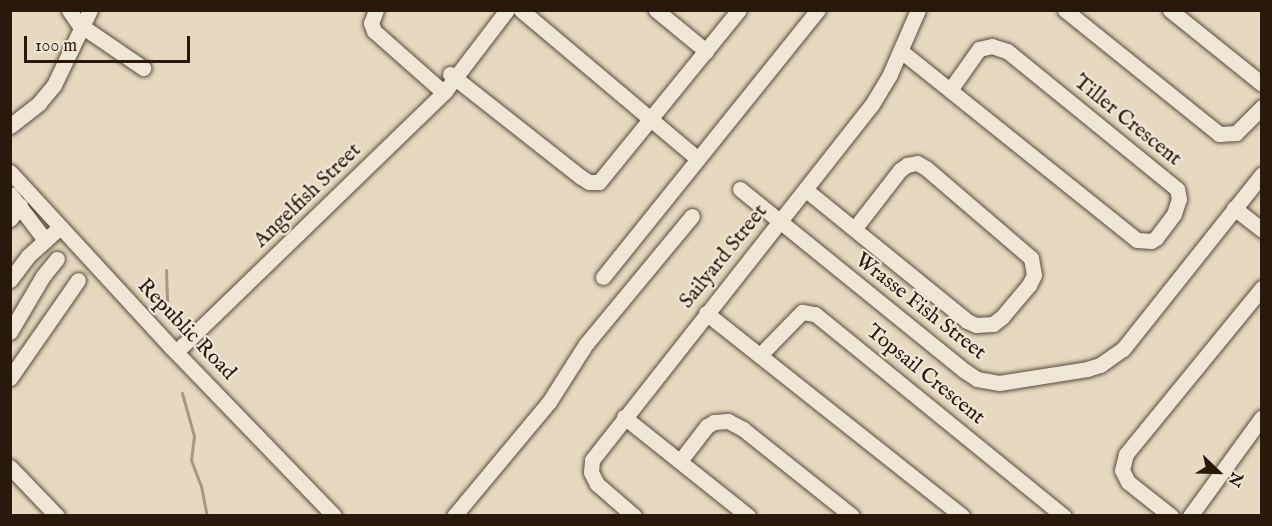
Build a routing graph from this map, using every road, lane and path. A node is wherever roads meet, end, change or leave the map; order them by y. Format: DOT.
graph roads {
  1 [pos="69,10"];
  2 [pos="90,10"];
  3 [pos="376,10"];
  4 [pos="507,10"];
  5 [pos="521,10"];
  6 [pos="656,10"];
  7 [pos="739,10"];
  8 [pos="818,10"];
  9 [pos="918,10"];
  10 [pos="1065,10"];
  11 [pos="1170,10"];
  12 [pos="82,28"];
  13 [pos="706,51"];
  14 [pos="901,51"];
  15 [pos="143,68"];
  16 [pos="457,72"];
  17 [pos="1262,84"];
  18 [pos="440,90"];
  19 [pos="950,90"];
  20 [pos="1262,107"];
  21 [pos="650,121"];
  22 [pos="10,126"];
  23 [pos="698,159"];
  24 [pos="10,172"];
  25 [pos="1262,174"];
  26 [pos="740,189"];
  27 [pos="806,190"];
  28 [pos="15,200"];
  29 [pos="1234,208"];
  30 [pos="692,216"];
  31 [pos="10,219"];
  32 [pos="779,221"];
  33 [pos="60,227"];
  34 [pos="855,228"];
  35 [pos="1262,230"];
  36 [pos="45,240"];
  37 [pos="57,259"];
  38 [pos="603,278"];
  39 [pos="10,280"];
  40 [pos="78,280"];
  41 [pos="1262,288"];
  42 [pos="706,313"];
  43 [pos="10,332"];
  44 [pos="174,350"];
  45 [pos="761,354"];
  46 [pos="10,378"];
  47 [pos="624,417"];
  48 [pos="1262,417"];
  49 [pos="680,461"];
  50 [pos="10,467"];
  51 [pos="57,516"];
  52 [pos="334,516"];
  53 [pos="454,516"];
  54 [pos="634,516"];
  55 [pos="748,516"];
  56 [pos="852,516"];
  57 [pos="962,516"];
  58 [pos="1064,516"];
  59 [pos="1171,516"];
  60 [pos="1190,516"];
  1 -- 12 [label="street"];
  2 -- 12 [label="street"];
  3 -- 18 [label="street"];
  4 -- 16 [label="street, Angelfish Street"];
  5 -- 21 [label="street"];
  6 -- 13 [label="street"];
  7 -- 13 [label="street"];
  8 -- 23 [label="street"];
  9 -- 14 [label="street, Sailyard Street"];
  10 -- 20 [label="street"];
  11 -- 17 [label="street"];
  12 -- 15 [label="street"];
  12 -- 22 [label="street"];
  13 -- 21 [label="street"];
  14 -- 19 [label="street, Tiller Crescent"];
  14 -- 27 [label="street, Sailyard Street"];
  16 -- 18 [label="street, Angelfish Street"];
  16 -- 21 [label="street"];
  18 -- 44 [label="street, Angelfish Street"];
  19 -- 19 [label="street, Tiller Crescent"];
  21 -- 23 [label="street"];
  23 -- 38 [label="street"];
  24 -- 33 [label="street, Republic Road"];
  25 -- 29 [label="street, Wrasse Fish Street"];
  26 -- 32 [label="street, Wrasse Fish Street"];
  27 -- 32 [label="street, Sailyard Street"];
  27 -- 34 [label="street"];
  28 -- 31 [label="street"];
  28 -- 36 [label="street"];
  29 -- 32 [label="street, Wrasse Fish Street"];
  29 -- 35 [label="street"];
  30 -- 53 [label="street"];
  32 -- 42 [label="street, Sailyard Street"];
  33 -- 36 [label="street"];
  33 -- 44 [label="street, Republic Road"];
  34 -- 34 [label="street"];
  36 -- 39 [label="street"];
  37 -- 43 [label="street"];
  40 -- 46 [label="street"];
  41 -- 59 [label="street"];
  42 -- 45 [label="street"];
  42 -- 47 [label="street, Sailyard Street"];
  44 -- 52 [label="street, Republic Road"];
  45 -- 57 [label="street"];
  45 -- 58 [label="street, Topsail Crescent"];
  47 -- 49 [label="street"];
  47 -- 54 [label="street, Sailyard Street"];
  48 -- 60 [label="street"];
  49 -- 55 [label="street"];
  49 -- 56 [label="street"];
  50 -- 51 [label="street"];
}
